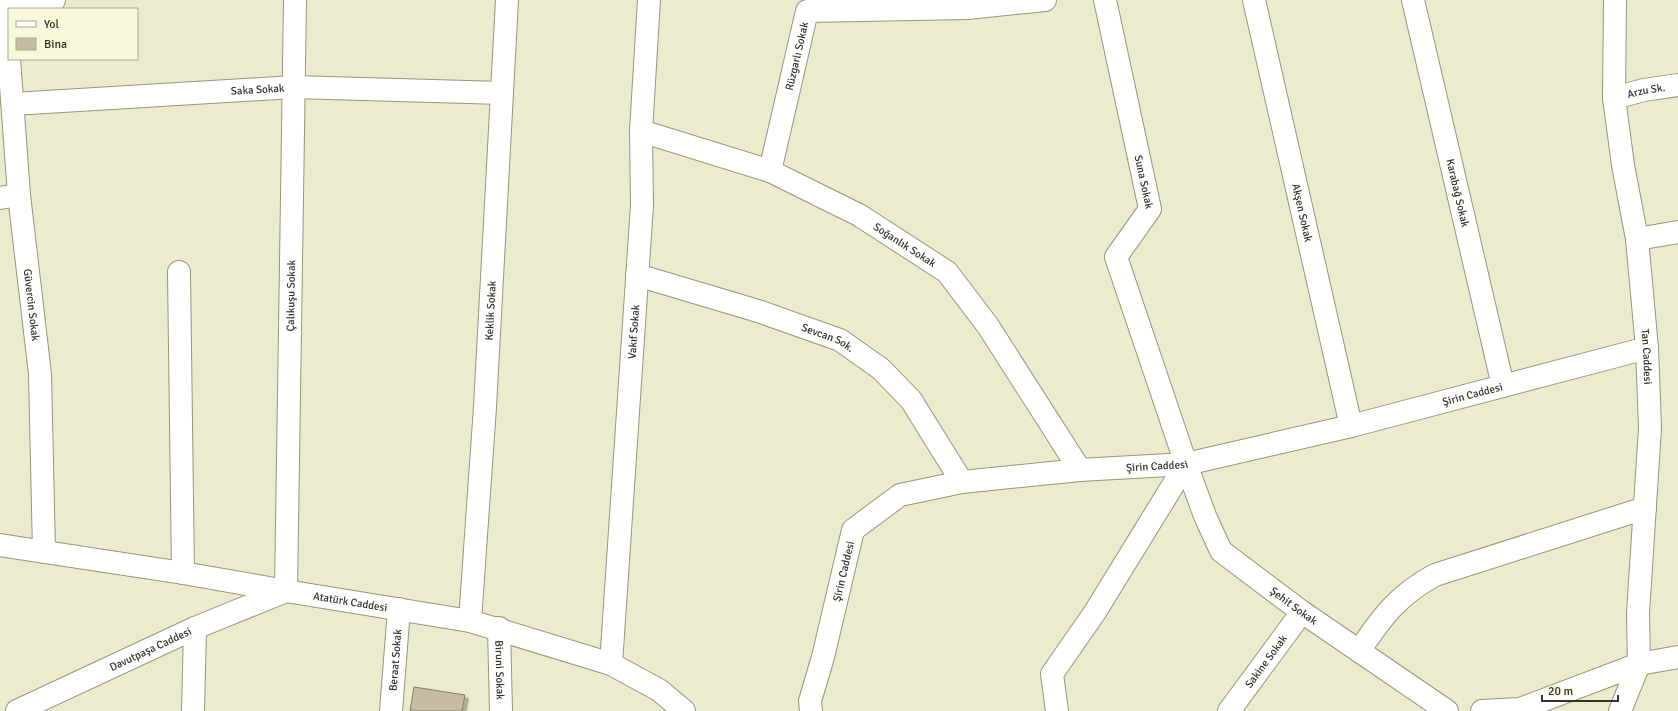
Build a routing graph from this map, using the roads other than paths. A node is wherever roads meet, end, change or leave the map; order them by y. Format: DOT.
graph roads {
  1 [pos="54,0"];
  2 [pos="295,0"];
  3 [pos="507,0"];
  4 [pos="649,0"];
  5 [pos="1045,0"];
  6 [pos="1105,0"];
  7 [pos="1254,0"];
  8 [pos="1413,0"];
  9 [pos="1615,0"];
  10 [pos="2,8"];
  11 [pos="8,51"];
  12 [pos="9,60"];
  13 [pos="1678,85"];
  14 [pos="294,87"];
  15 [pos="502,93"];
  16 [pos="1614,98"];
  17 [pos="13,104"];
  18 [pos="641,131"];
  19 [pos="770,171"];
  20 [pos="9,197"];
  21 [pos="1678,232"];
  22 [pos="1637,239"];
  23 [pos="179,272"];
  24 [pos="637,275"];
  25 [pos="1647,348"];
  26 [pos="1503,386"];
  27 [pos="1351,426"];
  28 [pos="1186,464"];
  29 [pos="1080,470"];
  30 [pos="962,482"];
  31 [pos="1645,508"];
  32 [pos="0,545"];
  33 [pos="44,552"];
  34 [pos="183,573"];
  35 [pos="286,591"];
  36 [pos="398,609"];
  37 [pos="1302,612"];
  38 [pos="470,621"];
  39 [pos="195,628"];
  40 [pos="499,628"];
  41 [pos="1360,651"];
  42 [pos="1678,657"];
  43 [pos="611,664"];
  44 [pos="1639,664"];
  45 [pos="17,711"];
  46 [pos="193,711"];
  47 [pos="391,711"];
  48 [pos="501,711"];
  49 [pos="684,711"];
  50 [pos="811,711"];
  51 [pos="1057,711"];
  52 [pos="1229,711"];
  53 [pos="1447,711"];
  54 [pos="1482,711"];
  55 [pos="1620,711"];
  1 -- 10 [label="street"];
  2 -- 14 [label="street, Çalıkuşu Sokak"];
  3 -- 15 [label="street, Keklik Sokak"];
  4 -- 18 [label="street, Vakıf Sokak"];
  5 -- 19 [label="street, Rüzgarlı Sokak"];
  6 -- 28 [label="street, Suna Sokak"];
  7 -- 27 [label="street, Akşen Sokak"];
  8 -- 26 [label="street, Karabağ Sokak"];
  9 -- 16 [label="street, Tan Caddesi"];
  10 -- 11 [label="street, Güvercin Sokak"];
  12 -- 17 [label="street, Güvercin Sokak"];
  13 -- 16 [label="street, Arzu Sk."];
  14 -- 15 [label="street, Saka Sokak"];
  14 -- 17 [label="street, Saka Sokak"];
  14 -- 35 [label="street, Çalıkuşu Sokak"];
  15 -- 38 [label="street, Keklik Sokak"];
  16 -- 22 [label="street, Tan Caddesi"];
  17 -- 20 [label="street, Güvercin Sokak"];
  18 -- 19 [label="street, Soğanlık Sokak"];
  18 -- 24 [label="street, Vakıf Sokak"];
  19 -- 29 [label="street, Soğanlık Sokak"];
  20 -- 33 [label="street, Güvercin Sokak"];
  21 -- 22 [label="street"];
  22 -- 25 [label="street, Tan Caddesi"];
  23 -- 34 [label="street"];
  24 -- 30 [label="street, Sevcan Sok."];
  24 -- 43 [label="street, Vakıf Sokak"];
  25 -- 26 [label="street, Şirin Caddesi"];
  25 -- 31 [label="street, Tan Caddesi"];
  26 -- 27 [label="street, Şirin Caddesi"];
  27 -- 28 [label="street, Şirin Caddesi"];
  28 -- 29 [label="street, Şirin Caddesi"];
  28 -- 37 [label="street, Şehit Sokak"];
  28 -- 51 [label="street"];
  29 -- 30 [label="street, Şirin Caddesi"];
  30 -- 50 [label="street, Şirin Caddesi"];
  31 -- 41 [label="street"];
  31 -- 44 [label="street, Tan Caddesi"];
  32 -- 33 [label="street, Atatürk Caddesi"];
  33 -- 34 [label="street, Atatürk Caddesi"];
  34 -- 35 [label="street, Atatürk Caddesi"];
  35 -- 36 [label="street, Atatürk Caddesi"];
  35 -- 39 [label="street, Davutpaşa Caddesi"];
  36 -- 38 [label="street, Atatürk Caddesi"];
  36 -- 47 [label="street, Beraat Sokak"];
  37 -- 41 [label="street, Şehit Sokak"];
  37 -- 52 [label="street, Sakine Sokak"];
  38 -- 40 [label="street, Atatürk Caddesi"];
  39 -- 45 [label="street, Davutpaşa Caddesi"];
  39 -- 46 [label="street"];
  40 -- 43 [label="street, Atatürk Caddesi"];
  40 -- 48 [label="street, Biruni Sokak"];
  41 -- 53 [label="street, Şehit Sokak"];
  42 -- 44 [label="street"];
  43 -- 49 [label="street, Atatürk Caddesi"];
  44 -- 54 [label="street"];
  44 -- 55 [label="street, Tan Caddesi"];
}
